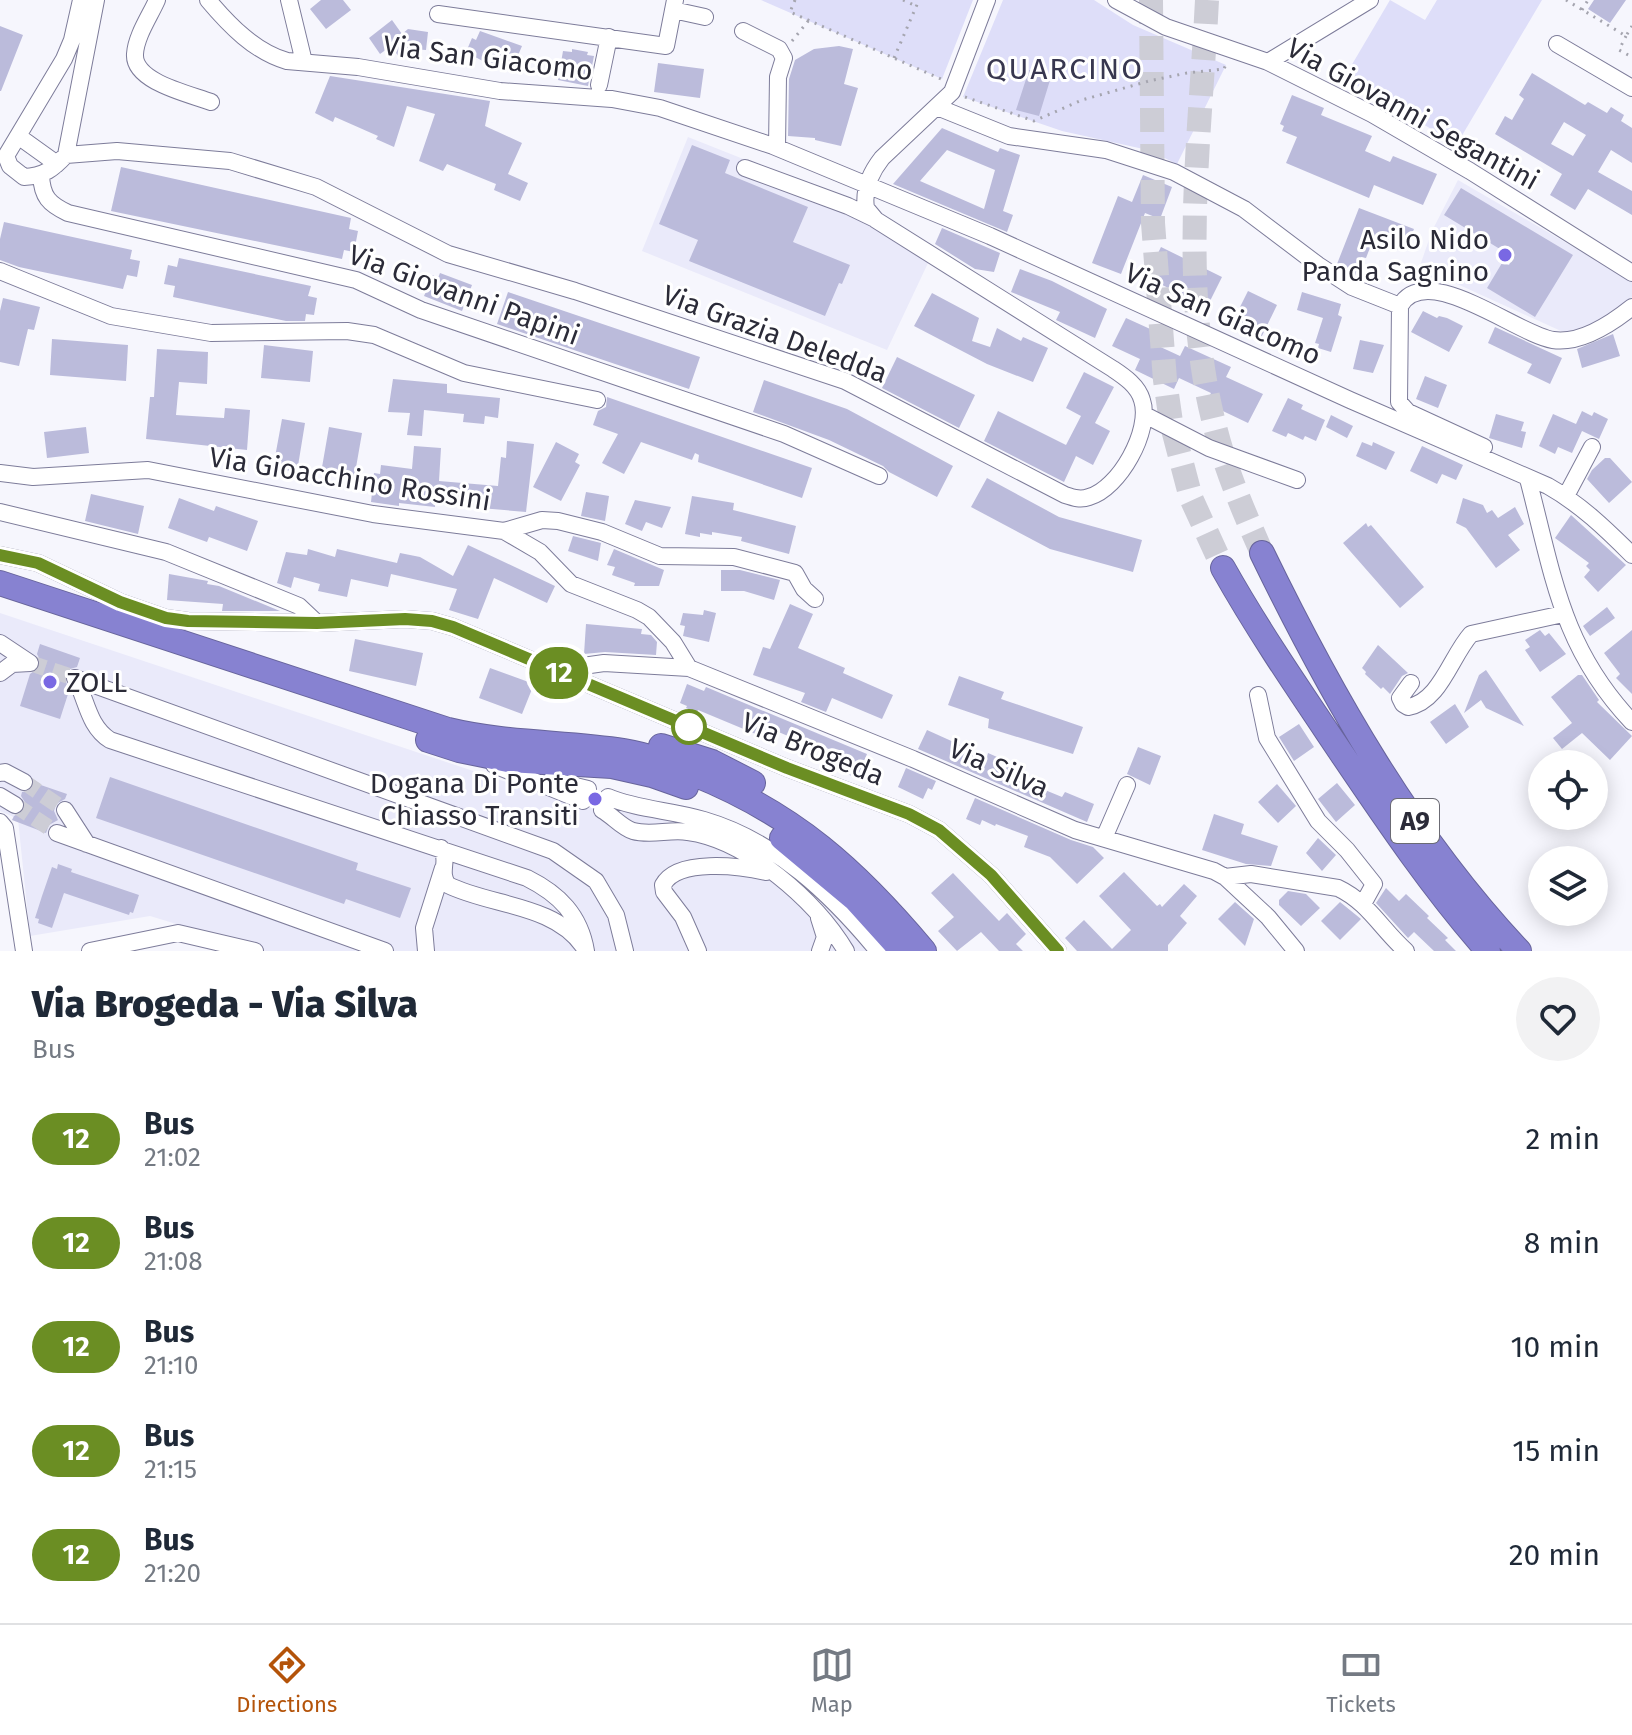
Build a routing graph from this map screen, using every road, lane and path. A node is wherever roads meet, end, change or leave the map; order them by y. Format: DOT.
graph roads {
  1 [pos="81,0"];
  2 [pos="96,0"];
  3 [pos="157,0"];
  4 [pos="208,0"];
  5 [pos="289,0"];
  6 [pos="795,0"];
  7 [pos="903,0"];
  8 [pos="919,0"];
  9 [pos="987,0"];
  10 [pos="1116,0"];
  11 [pos="1370,0"];
  12 [pos="1566,0"];
  13 [pos="1588,0"];
  14 [pos="674,5"];
  15 [pos="916,6"];
  16 [pos="1582,10"];
  17 [pos="438,14"];
  18 [pos="705,17"];
  19 [pos="1632,26"];
  20 [pos="743,31"];
  21 [pos="1626,36"];
  22 [pos="618,44"];
  23 [pos="1557,44"];
  24 [pos="1234,51"];
  25 [pos="1632,57"];
  26 [pos="894,58"];
  27 [pos="304,62"];
  28 [pos="1268,62"];
  29 [pos="599,85"];
  30 [pos="954,88"];
  31 [pos="1632,88"];
  32 [pos="211,102"];
  33 [pos="937,107"];
  34 [pos="18,136"];
  35 [pos="777,147"];
  36 [pos="3,159"];
  37 [pos="62,160"];
  38 [pos="745,168"];
  39 [pos="41,175"];
  40 [pos="867,187"];
  41 [pos="876,220"];
  42 [pos="0,271"];
  43 [pos="1632,273"];
  44 [pos="1400,306"];
  45 [pos="1632,307"];
  46 [pos="597,400"];
  47 [pos="1145,415"];
  48 [pos="1592,447"];
  49 [pos="0,473"];
  50 [pos="879,476"];
  51 [pos="1528,479"];
  52 [pos="1297,480"];
  53 [pos="1548,486"];
  54 [pos="1566,496"];
  55 [pos="0,512"];
  56 [pos="504,531"];
  57 [pos="1262,553"];
  58 [pos="0,555"];
  59 [pos="1632,555"];
  60 [pos="1223,568"];
  61 [pos="0,583"];
  62 [pos="815,599"];
  63 [pos="0,601"];
  64 [pos="1563,614"];
  65 [pos="317,623"];
  66 [pos="0,643"];
  67 [pos="689,668"];
  68 [pos="554,670"];
  69 [pos="0,673"];
  70 [pos="1411,683"];
  71 [pos="1258,695"];
  72 [pos="1632,722"];
  73 [pos="571,745"];
  74 [pos="459,750"];
  75 [pos="2,770"];
  76 [pos="24,782"];
  77 [pos="1127,785"];
  78 [pos="586,795"];
  79 [pos="0,796"];
  80 [pos="15,805"];
  81 [pos="65,810"];
  82 [pos="0,822"];
  83 [pos="57,833"];
  84 [pos="1104,838"];
  85 [pos="87,844"];
  86 [pos="442,857"];
  87 [pos="1225,877"];
  88 [pos="785,880"];
  89 [pos="1363,904"];
  90 [pos="815,910"];
  91 [pos="1049,948"];
  92 [pos="24,951"];
  93 [pos="90,951"];
  94 [pos="255,951"];
  95 [pos="385,951"];
  96 [pos="426,951"];
  97 [pos="586,951"];
  98 [pos="625,951"];
  99 [pos="698,951"];
  100 [pos="820,951"];
  101 [pos="846,951"];
  102 [pos="878,951"];
  103 [pos="902,951"];
  104 [pos="924,951"];
  105 [pos="943,951"];
  106 [pos="1296,951"];
  107 [pos="1406,951"];
  108 [pos="1488,951"];
  109 [pos="1519,951"];
  1 -- 34 [label="street"];
  2 -- 37 [label="street"];
  3 -- 32 [label="street"];
  4 -- 27 [label="street, Via San Giacomo"];
  5 -- 27 [label="street"];
  6 -- 26 [label="path"];
  7 -- 15 [label="path"];
  8 -- 15 [label="path"];
  9 -- 30 [label="street"];
  10 -- 24 [label="street, Via Giovanni Segantini"];
  11 -- 28 [label="street"];
  12 -- 16 [label="path"];
  13 -- 16 [label="path"];
  14 -- 18 [label="street"];
  14 -- 22 [label="street"];
  15 -- 26 [label="path"];
  16 -- 21 [label="path"];
  17 -- 22 [label="street"];
  19 -- 21 [label="path"];
  20 -- 35 [label="street"];
  21 -- 25 [label="path"];
  22 -- 29 [label="street"];
  23 -- 31 [label="street"];
  24 -- 28 [label="street, Via Giovanni Segantini"];
  24 -- 30 [label="path"];
  26 -- 30 [label="path"];
  27 -- 35 [label="street, Via San Giacomo"];
  28 -- 43 [label="street, Via Giovanni Segantini"];
  30 -- 33 [label="street"];
  33 -- 40 [label="street"];
  33 -- 44 [label="street"];
  34 -- 36 [label="street"];
  34 -- 37 [label="street"];
  35 -- 40 [label="street, Via San Giacomo"];
  36 -- 39 [label="street"];
  37 -- 39 [label="street"];
  37 -- 47 [label="street, Via Grazia Deledda"];
  38 -- 41 [label="street"];
  39 -- 50 [label="street, Via Giovanni Papini"];
  40 -- 41 [label="street"];
  40 -- 51 [label="street, Via San Giacomo"];
  41 -- 47 [label="street"];
  42 -- 46 [label="street"];
  44 -- 45 [label="street"];
  44 -- 53 [label="street"];
  47 -- 52 [label="street"];
  48 -- 54 [label="street"];
  49 -- 56 [label="street, Via Gioacchino Rossini"];
  51 -- 53 [label="street, Via San Giacomo"];
  51 -- 64 [label="street"];
  53 -- 54 [label="street, Via San Giacomo"];
  54 -- 59 [label="street, Via San Giacomo"];
  55 -- 65 [label="street"];
  56 -- 62 [label="street"];
  56 -- 67 [label="street, Via Gioacchino Rossini"];
  57 -- 109 [label="highway, A9"];
  58 -- 65 [label="street, Via Brogeda"];
  60 -- 108 [label="highway, A9"];
  61 -- 73 [label="highway"];
  63 -- 74 [label="highway"];
  64 -- 70 [label="street"];
  64 -- 72 [label="street"];
  65 -- 68 [label="street, Via Brogeda"];
  66 -- 69 [label="street"];
  67 -- 68 [label="street, Via Silva"];
  67 -- 84 [label="street, Via Silva"];
  68 -- 91 [label="street, Via Brogeda"];
  71 -- 89 [label="street"];
  73 -- 104 [label="highway"];
  73 -- 105 [label="highway"];
  74 -- 78 [label="street"];
  74 -- 103 [label="highway"];
  75 -- 76 [label="street"];
  77 -- 84 [label="street"];
  79 -- 80 [label="street"];
  81 -- 85 [label="street"];
  82 -- 92 [label="street"];
  83 -- 85 [label="street"];
  84 -- 87 [label="street, Via Silva"];
  85 -- 95 [label="street"];
  86 -- 96 [label="street"];
  86 -- 97 [label="street"];
  86 -- 97 [label="street"];
  86 -- 98 [label="street"];
  87 -- 89 [label="street, Via Silva"];
  87 -- 106 [label="street"];
  88 -- 90 [label="street"];
  88 -- 99 [label="street"];
  88 -- 102 [label="street"];
  89 -- 107 [label="street, Via Silva"];
  90 -- 100 [label="street"];
  90 -- 101 [label="street"];
  93 -- 94 [label="street"];
}
